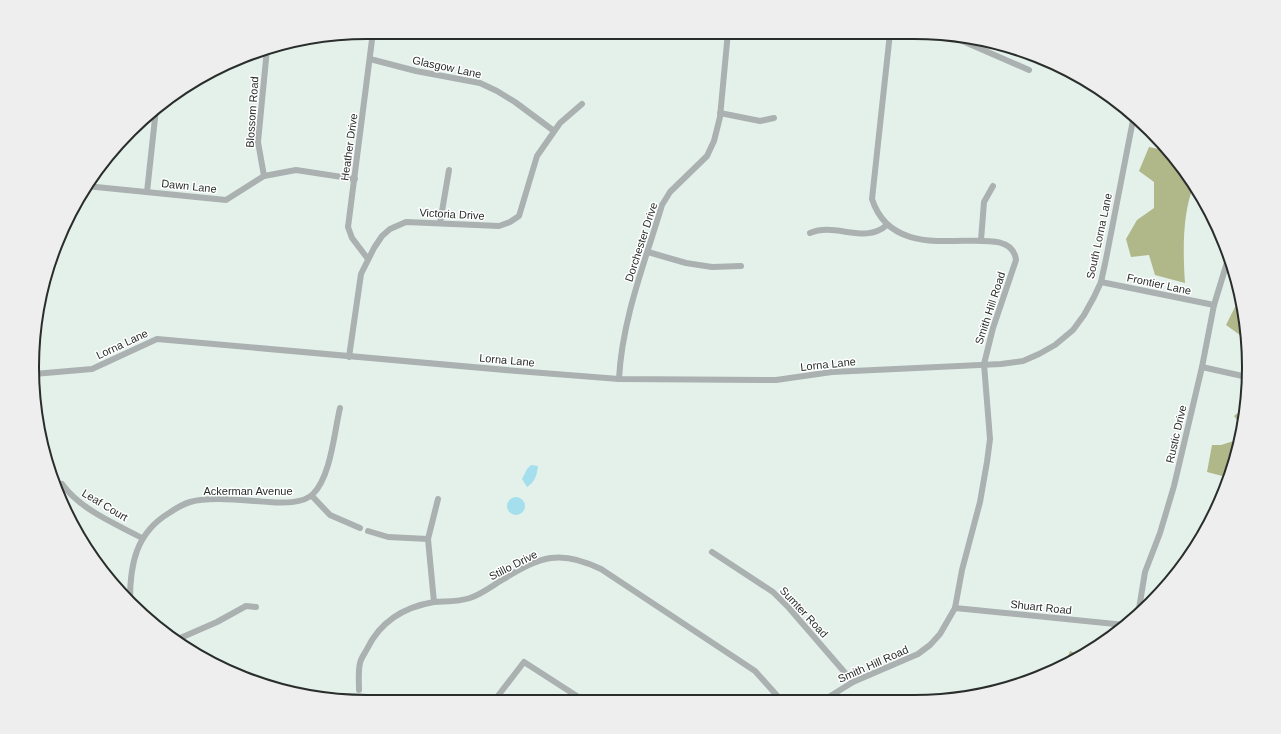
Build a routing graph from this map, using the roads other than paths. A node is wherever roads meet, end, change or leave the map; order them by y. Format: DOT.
graph roads {
  1 [pos="372,39"];
  2 [pos="727,39"];
  3 [pos="889,39"];
  4 [pos="969,44"];
  5 [pos="266,55"];
  6 [pos="370,59"];
  7 [pos="1029,70"];
  8 [pos="582,104"];
  9 [pos="720,113"];
  10 [pos="155,117"];
  11 [pos="774,118"];
  12 [pos="1133,122"];
  13 [pos="554,131"];
  14 [pos="449,170"];
  15 [pos="264,176"];
  16 [pos="355,179"];
  17 [pos="992,186"];
  18 [pos="93,187"];
  19 [pos="147,192"];
  20 [pos="440,223"];
  21 [pos="887,225"];
  22 [pos="810,233"];
  23 [pos="981,240"];
  24 [pos="648,252"];
  25 [pos="368,259"];
  26 [pos="1226,264"];
  27 [pos="741,266"];
  28 [pos="1100,282"];
  29 [pos="1214,305"];
  30 [pos="349,357"];
  31 [pos="984,364"];
  32 [pos="1202,367"];
  33 [pos="39,374"];
  34 [pos="1242,376"];
  35 [pos="619,379"];
  36 [pos="340,408"];
  37 [pos="62,484"];
  38 [pos="312,496"];
  39 [pos="438,499"];
  40 [pos="360,528"];
  41 [pos="368,531"];
  42 [pos="142,538"];
  43 [pos="428,539"];
  44 [pos="712,552"];
  45 [pos="130,594"];
  46 [pos="434,602"];
  47 [pos="1140,605"];
  48 [pos="256,607"];
  49 [pos="955,608"];
  50 [pos="1117,624"];
  51 [pos="182,637"];
  52 [pos="853,682"];
  53 [pos="359,690"];
  54 [pos="499,695"];
  55 [pos="575,695"];
  56 [pos="777,695"];
  57 [pos="832,695"];
  1 -- 6 [label="street, Heather Drive"];
  2 -- 9 [label="street, Dorchester Drive"];
  3 -- 21 [label="street, Smith Hill Road"];
  4 -- 7 [label="street"];
  5 -- 15 [label="street, Blossom Road"];
  6 -- 13 [label="street, Glasgow Lane"];
  6 -- 16 [label="street, Heather Drive"];
  8 -- 13 [label="street, Victoria Drive"];
  9 -- 11 [label="street"];
  9 -- 24 [label="street, Dorchester Drive"];
  10 -- 19 [label="street"];
  12 -- 28 [label="street, South Lorna Lane"];
  13 -- 20 [label="street, Victoria Drive"];
  14 -- 20 [label="street"];
  15 -- 16 [label="street, Dawn Lane"];
  15 -- 19 [label="street, Dawn Lane"];
  16 -- 25 [label="street, Heather Drive"];
  17 -- 23 [label="street"];
  18 -- 19 [label="street, Dawn Lane"];
  20 -- 25 [label="street, Victoria Drive"];
  21 -- 22 [label="street"];
  21 -- 23 [label="street, Smith Hill Road"];
  23 -- 31 [label="street, Smith Hill Road"];
  24 -- 27 [label="street"];
  24 -- 35 [label="street, Dorchester Drive"];
  25 -- 30 [label="street, Victoria Drive"];
  26 -- 29 [label="street, Rustic Drive"];
  28 -- 29 [label="street, Frontier Lane"];
  28 -- 31 [label="street, South Lorna Lane"];
  29 -- 32 [label="street, Rustic Drive"];
  30 -- 33 [label="street, Lorna Lane"];
  30 -- 35 [label="street, Lorna Lane"];
  31 -- 35 [label="street, Lorna Lane"];
  31 -- 49 [label="street, Smith Hill Road"];
  32 -- 34 [label="street"];
  32 -- 47 [label="street, Rustic Drive"];
  36 -- 38 [label="street"];
  37 -- 42 [label="street, Leaf Court"];
  38 -- 40 [label="street"];
  38 -- 42 [label="street, Ackerman Avenue"];
  39 -- 43 [label="street"];
  41 -- 43 [label="street"];
  42 -- 45 [label="street, Ackerman Avenue"];
  43 -- 46 [label="street"];
  44 -- 52 [label="street, Sumter Road"];
  46 -- 53 [label="street, Stillo Drive"];
  46 -- 56 [label="street, Stillo Drive"];
  48 -- 51 [label="street"];
  49 -- 50 [label="street, Shuart Road"];
  49 -- 52 [label="street, Smith Hill Road"];
  52 -- 57 [label="street, Smith Hill Road"];
  54 -- 55 [label="street"];
}
